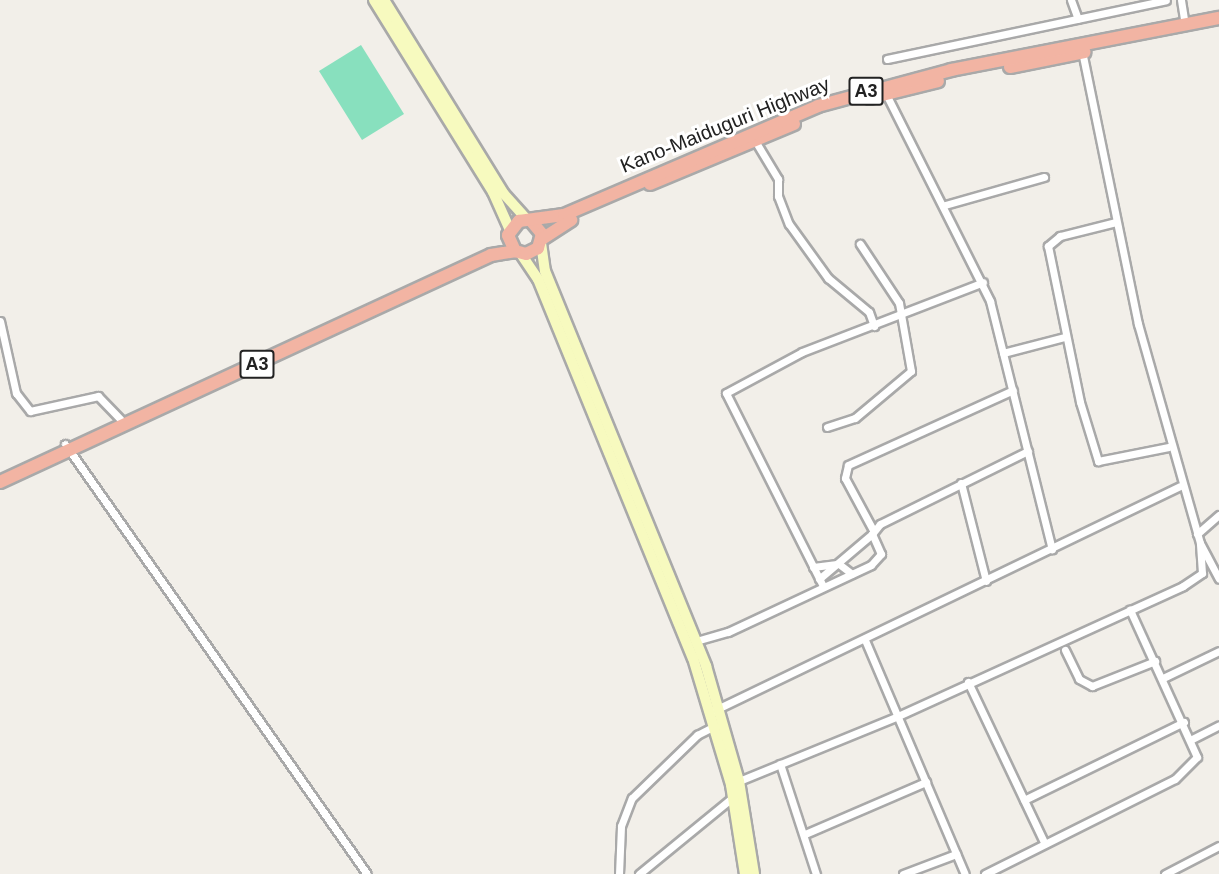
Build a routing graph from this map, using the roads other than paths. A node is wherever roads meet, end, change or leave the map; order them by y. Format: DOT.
graph roads {
  1 [pos="374,0"];
  2 [pos="384,0"];
  3 [pos="1071,0"];
  4 [pos="1167,0"];
  5 [pos="1181,0"];
  6 [pos="1219,18"];
  7 [pos="1078,19"];
  8 [pos="1185,24"];
  9 [pos="1219,26"];
  10 [pos="1082,52"];
  11 [pos="1051,54"];
  12 [pos="887,58"];
  13 [pos="886,94"];
  14 [pos="754,140"];
  15 [pos="1044,177"];
  16 [pos="945,205"];
  17 [pos="530,221"];
  18 [pos="1116,222"];
  19 [pos="509,232"];
  20 [pos="541,241"];
  21 [pos="860,244"];
  22 [pos="518,252"];
  23 [pos="983,282"];
  24 [pos="901,316"];
  25 [pos="0,321"];
  26 [pos="874,326"];
  27 [pos="1065,337"];
  28 [pos="1003,353"];
  29 [pos="1013,390"];
  30 [pos="120,419"];
  31 [pos="827,428"];
  32 [pos="1169,447"];
  33 [pos="66,448"];
  34 [pos="1028,451"];
  35 [pos="0,474"];
  36 [pos="0,482"];
  37 [pos="961,483"];
  38 [pos="1180,486"];
  39 [pos="1219,515"];
  40 [pos="872,532"];
  41 [pos="1197,534"];
  42 [pos="1200,543"];
  43 [pos="1052,549"];
  44 [pos="839,564"];
  45 [pos="813,567"];
  46 [pos="852,574"];
  47 [pos="1218,575"];
  48 [pos="986,581"];
  49 [pos="821,582"];
  50 [pos="1191,582"];
  51 [pos="1130,610"];
  52 [pos="865,640"];
  53 [pos="696,641"];
  54 [pos="1065,651"];
  55 [pos="1219,651"];
  56 [pos="1155,661"];
  57 [pos="1163,678"];
  58 [pos="968,682"];
  59 [pos="715,710"];
  60 [pos="898,716"];
  61 [pos="1184,722"];
  62 [pos="1219,725"];
  63 [pos="716,726"];
  64 [pos="1192,739"];
  65 [pos="780,764"];
  66 [pos="739,781"];
  67 [pos="926,782"];
  68 [pos="733,797"];
  69 [pos="1024,800"];
  70 [pos="805,834"];
  71 [pos="1045,844"];
  72 [pos="1219,846"];
  73 [pos="956,854"];
  74 [pos="367,874"];
  75 [pos="619,874"];
  76 [pos="639,874"];
  77 [pos="745,874"];
  78 [pos="754,874"];
  79 [pos="816,874"];
  80 [pos="903,874"];
  81 [pos="965,874"];
  82 [pos="986,874"];
  83 [pos="1165,874"];
  1 -- 19 [label="main road"];
  2 -- 17 [label="main road"];
  3 -- 7 [label="street"];
  4 -- 7 [label="street"];
  5 -- 8 [label="street"];
  6 -- 8 [label="highway, Kano-Maiduguri Highway / A3"];
  7 -- 12 [label="street"];
  8 -- 11 [label="highway, Kano-Maiduguri Highway / A3"];
  9 -- 10 [label="highway, Kano-Maiduguri Highway / A3"];
  10 -- 11 [label="highway, Kano-Maiduguri Highway / A3"];
  10 -- 18 [label="street"];
  11 -- 13 [label="highway, Kano-Maiduguri Highway / A3"];
  11 -- 17 [label="highway, Kano-Maiduguri Highway / A3"];
  13 -- 14 [label="highway, Kano-Maiduguri Highway / A3"];
  13 -- 16 [label="street"];
  14 -- 20 [label="highway, Kano-Maiduguri Highway / A3"];
  14 -- 26 [label="street"];
  15 -- 16 [label="street"];
  16 -- 23 [label="street"];
  17 -- 19 [label="highway, A3"];
  17 -- 20 [label="highway"];
  18 -- 27 [label="street"];
  18 -- 32 [label="street"];
  19 -- 22 [label="highway"];
  19 -- 30 [label="highway, A3"];
  20 -- 22 [label="highway, A3"];
  20 -- 53 [label="main road"];
  21 -- 24 [label="street"];
  22 -- 33 [label="highway, A3"];
  22 -- 59 [label="main road"];
  23 -- 24 [label="street"];
  23 -- 28 [label="street"];
  24 -- 26 [label="street"];
  24 -- 31 [label="street"];
  25 -- 30 [label="street"];
  26 -- 45 [label="street"];
  27 -- 28 [label="street"];
  27 -- 32 [label="street"];
  28 -- 29 [label="street"];
  29 -- 34 [label="street"];
  29 -- 40 [label="street"];
  30 -- 33 [label="highway, A3"];
  32 -- 38 [label="street"];
  33 -- 35 [label="highway, A3"];
  33 -- 36 [label="highway, A3"];
  33 -- 74 [label="street"];
  34 -- 37 [label="street"];
  34 -- 43 [label="street"];
  37 -- 40 [label="street"];
  37 -- 48 [label="street"];
  38 -- 41 [label="street"];
  38 -- 43 [label="street"];
  39 -- 41 [label="street"];
  40 -- 44 [label="street"];
  40 -- 46 [label="street"];
  41 -- 42 [label="street"];
  42 -- 47 [label="street"];
  42 -- 50 [label="street"];
  43 -- 48 [label="street"];
  44 -- 45 [label="street"];
  44 -- 46 [label="street"];
  44 -- 49 [label="street"];
  45 -- 49 [label="street"];
  46 -- 49 [label="street"];
  47 -- 50 [label="street"];
  48 -- 52 [label="street"];
  49 -- 53 [label="street"];
  50 -- 51 [label="street"];
  51 -- 56 [label="street"];
  51 -- 58 [label="street"];
  52 -- 59 [label="street"];
  52 -- 60 [label="street"];
  53 -- 59 [label="main road"];
  54 -- 56 [label="street"];
  55 -- 57 [label="street"];
  56 -- 57 [label="street"];
  57 -- 61 [label="street"];
  58 -- 60 [label="street"];
  58 -- 69 [label="street"];
  59 -- 63 [label="main road"];
  59 -- 66 [label="main road"];
  60 -- 65 [label="street"];
  60 -- 67 [label="street"];
  61 -- 64 [label="street"];
  61 -- 69 [label="street"];
  62 -- 64 [label="street"];
  63 -- 68 [label="main road"];
  63 -- 75 [label="street"];
  64 -- 71 [label="street"];
  65 -- 66 [label="street"];
  65 -- 70 [label="street"];
  66 -- 78 [label="main road"];
  67 -- 70 [label="street"];
  67 -- 73 [label="street"];
  68 -- 76 [label="street"];
  68 -- 77 [label="main road"];
  69 -- 71 [label="street"];
  70 -- 79 [label="street"];
  71 -- 82 [label="street"];
  72 -- 83 [label="street"];
  73 -- 80 [label="street"];
  73 -- 81 [label="street"];
}
